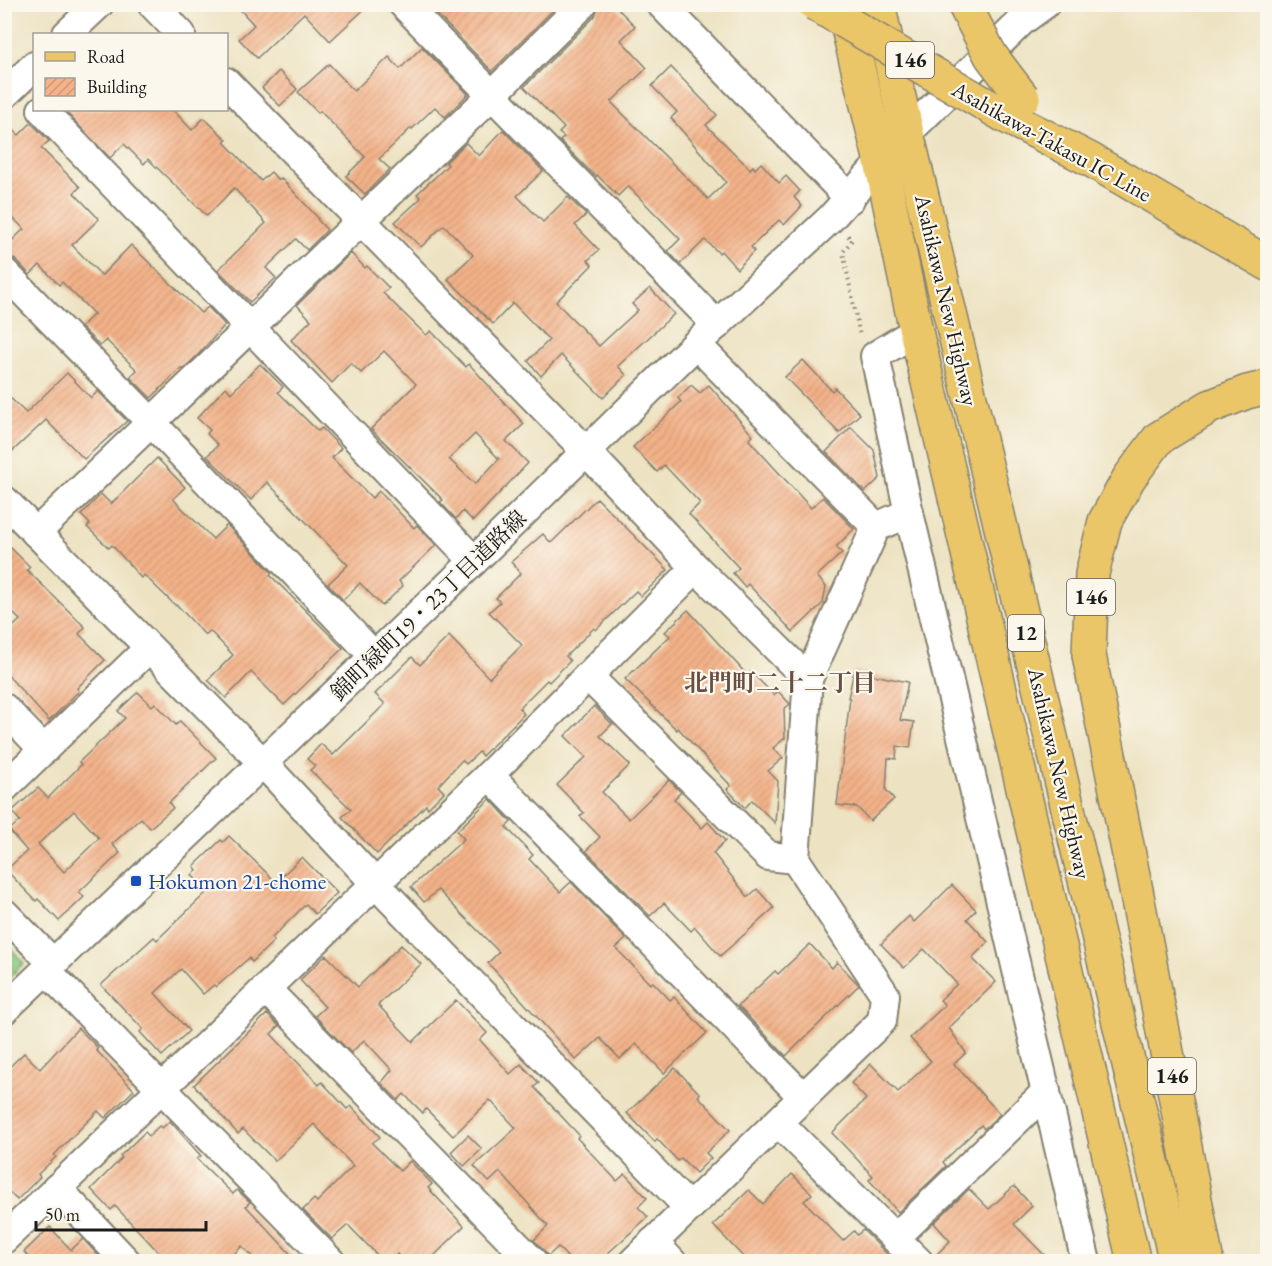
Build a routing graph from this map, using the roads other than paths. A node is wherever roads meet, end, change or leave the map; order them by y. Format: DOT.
graph roads {
  1 [pos="99,4"];
  2 [pos="152,4"];
  3 [pos="403,4"];
  4 [pos="583,4"];
  5 [pos="661,4"];
  6 [pos="815,4"];
  7 [pos="833,4"];
  8 [pos="842,4"];
  9 [pos="878,4"];
  10 [pos="964,4"];
  11 [pos="1045,4"];
  12 [pos="68,33"];
  13 [pos="180,33"];
  14 [pos="228,84"];
  15 [pos="863,92"];
  16 [pos="492,95"];
  17 [pos="1014,107"];
  18 [pos="43,111"];
  19 [pos="907,133"];
  20 [pos="881,162"];
  21 [pos="850,199"];
  22 [pos="361,220"];
  23 [pos="1268,264"];
  24 [pos="4,272"];
  25 [pos="717,325"];
  26 [pos="250,327"];
  27 [pos="916,331"];
  28 [pos="696,344"];
  29 [pos="1268,387"];
  30 [pos="151,422"];
  31 [pos="586,451"];
  32 [pos="4,500"];
  33 [pos="909,513"];
  34 [pos="876,527"];
  35 [pos="36,532"];
  36 [pos="474,561"];
  37 [pos="696,568"];
  38 [pos="149,648"];
  39 [pos="375,657"];
  40 [pos="588,676"];
  41 [pos="808,679"];
  42 [pos="4,708"];
  43 [pos="44,750"];
  44 [pos="263,763"];
  45 [pos="489,776"];
  46 [pos="4,788"];
  47 [pos="795,859"];
  48 [pos="375,883"];
  49 [pos="4,913"];
  50 [pos="49,966"];
  51 [pos="266,988"];
  52 [pos="4,1010"];
  53 [pos="162,1087"];
  54 [pos="1046,1092"];
  55 [pos="803,1097"];
  56 [pos="779,1123"];
  57 [pos="57,1188"];
  58 [pos="689,1208"];
  59 [pos="895,1238"];
  60 [pos="4,1239"];
  61 [pos="653,1255"];
  62 [pos="127,1262"];
  63 [pos="331,1262"];
  64 [pos="533,1262"];
  65 [pos="919,1262"];
  66 [pos="1086,1262"];
  67 [pos="1134,1262"];
  68 [pos="1176,1262"];
  69 [pos="1207,1262"];
  1 -- 12 [label="street"];
  2 -- 13 [label="street"];
  3 -- 16 [label="street"];
  4 -- 16 [label="street"];
  5 -- 21 [label="street"];
  6 -- 17 [label="main road, Asahikawa-Takasu IC Line / 146, bridge"];
  7 -- 15 [label="main road, 146"];
  8 -- 15 [label="main road, Asahikawa New Highway / 12"];
  9 -- 19 [label="main road, Asahikawa New Highway / 12"];
  10 -- 17 [label="main road, 146, bridge"];
  11 -- 19 [label="street, 錦町緑町19・23丁目道路線"];
  14 -- 22 [label="street"];
  15 -- 20 [label="main road, Asahikawa New Highway / 12"];
  16 -- 22 [label="street"];
  16 -- 25 [label="street"];
  17 -- 23 [label="main road, Asahikawa-Takasu IC Line / 146"];
  18 -- 26 [label="street"];
  19 -- 20 [label="street, 錦町緑町19・23丁目道路線"];
  19 -- 68 [label="main road, Asahikawa New Highway / 12"];
  20 -- 21 [label="street, 錦町緑町19・23丁目道路線"];
  20 -- 27 [label="main road, Asahikawa New Highway / 12"];
  21 -- 25 [label="street, 錦町緑町19・23丁目道路線"];
  22 -- 26 [label="street"];
  22 -- 31 [label="street"];
  24 -- 30 [label="street"];
  25 -- 28 [label="street, 錦町緑町19・23丁目道路線"];
  26 -- 30 [label="street"];
  26 -- 36 [label="street"];
  27 -- 33 [label="street"];
  27 -- 67 [label="main road, Asahikawa New Highway / 12"];
  28 -- 31 [label="street, 錦町緑町19・23丁目道路線"];
  28 -- 34 [label="street"];
  29 -- 69 [label="main road, 146"];
  30 -- 35 [label="street"];
  30 -- 39 [label="street"];
  31 -- 36 [label="street, 錦町緑町19・23丁目道路線"];
  31 -- 37 [label="street"];
  32 -- 35 [label="street"];
  33 -- 34 [label="street"];
  33 -- 54 [label="street"];
  34 -- 41 [label="street"];
  35 -- 38 [label="street"];
  36 -- 39 [label="street, 錦町緑町19・23丁目道路線"];
  37 -- 40 [label="street"];
  37 -- 41 [label="street"];
  38 -- 43 [label="street"];
  38 -- 44 [label="street"];
  39 -- 44 [label="street, 錦町緑町19・23丁目道路線"];
  40 -- 45 [label="street"];
  40 -- 47 [label="street"];
  41 -- 47 [label="street"];
  42 -- 43 [label="street"];
  43 -- 46 [label="street"];
  44 -- 48 [label="street"];
  44 -- 50 [label="street, 錦町緑町19・23丁目道路線"];
  45 -- 48 [label="street"];
  45 -- 55 [label="street"];
  47 -- 55 [label="street"];
  48 -- 51 [label="street"];
  48 -- 58 [label="street"];
  49 -- 50 [label="street"];
  50 -- 52 [label="street, 錦町緑町19・23丁目道路線"];
  50 -- 53 [label="street"];
  51 -- 53 [label="street"];
  51 -- 64 [label="street"];
  53 -- 57 [label="street"];
  53 -- 63 [label="street"];
  54 -- 59 [label="street"];
  54 -- 66 [label="street"];
  55 -- 56 [label="street"];
  56 -- 58 [label="street"];
  56 -- 59 [label="street"];
  57 -- 60 [label="street"];
  57 -- 62 [label="street"];
  58 -- 61 [label="street"];
  59 -- 65 [label="street"];
}
